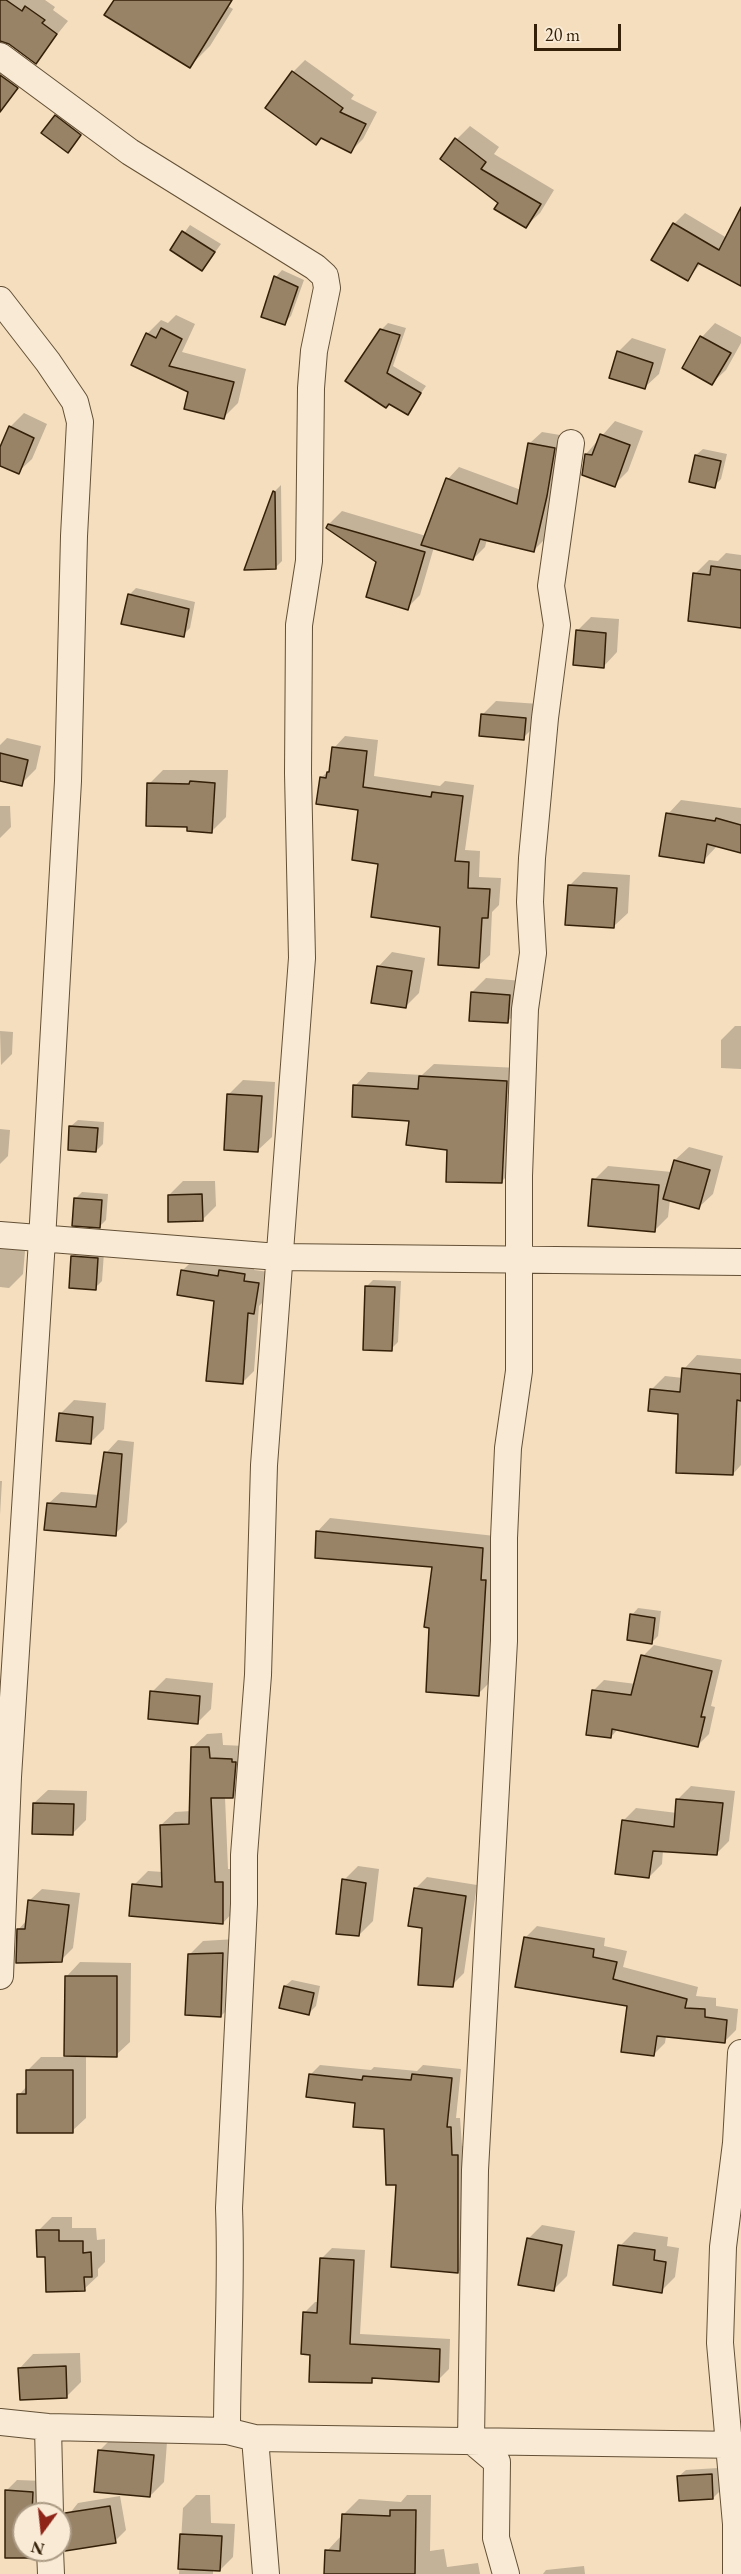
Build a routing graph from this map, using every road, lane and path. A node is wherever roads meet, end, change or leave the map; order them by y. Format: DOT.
graph roads {
  1 [pos="0,56"];
  2 [pos="0,300"];
  3 [pos="571,443"];
  4 [pos="0,1235"];
  5 [pos="42,1240"];
  6 [pos="278,1257"];
  7 [pos="520,1260"];
  8 [pos="741,1262"];
  9 [pos="0,1976"];
  10 [pos="741,2053"];
  11 [pos="0,2422"];
  12 [pos="48,2427"];
  13 [pos="227,2431"];
  14 [pos="255,2438"];
  15 [pos="471,2440"];
  16 [pos="735,2445"];
  17 [pos="50,2502"];
  18 [pos="266,2574"];
  19 [pos="506,2574"];
  20 [pos="736,2574"];
  1 -- 6 [label="street"];
  2 -- 5 [label="street"];
  3 -- 7 [label="street"];
  4 -- 5 [label="street"];
  5 -- 6 [label="street"];
  5 -- 9 [label="street"];
  6 -- 7 [label="street"];
  6 -- 13 [label="street"];
  7 -- 8 [label="street"];
  7 -- 15 [label="street"];
  10 -- 16 [label="street"];
  11 -- 12 [label="street"];
  12 -- 13 [label="street"];
  12 -- 17 [label="street"];
  13 -- 14 [label="street"];
  14 -- 15 [label="street"];
  14 -- 18 [label="street"];
  15 -- 16 [label="street"];
  15 -- 19 [label="street"];
  16 -- 20 [label="street"];
}
